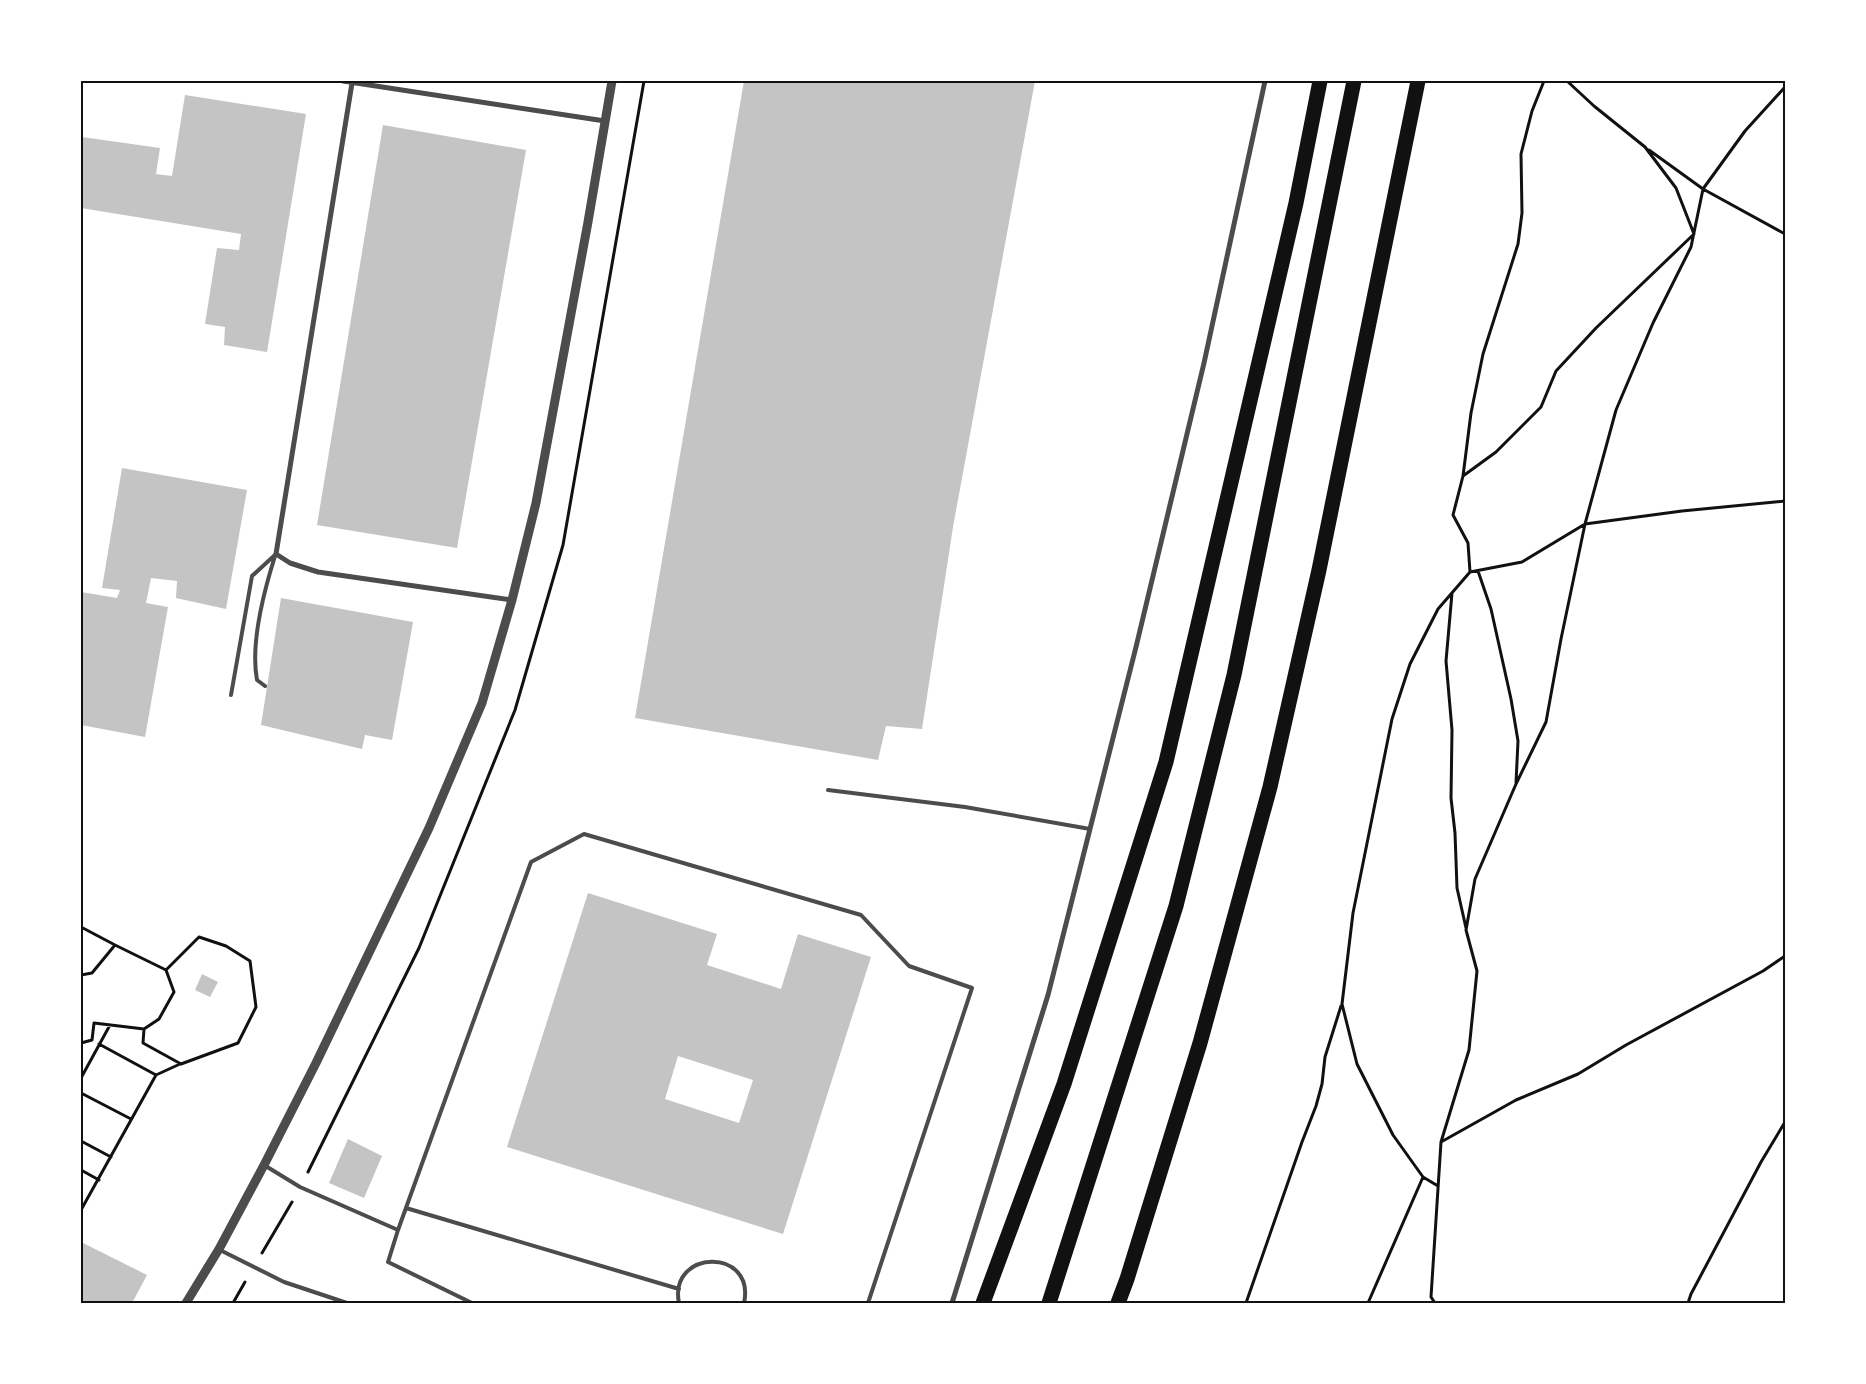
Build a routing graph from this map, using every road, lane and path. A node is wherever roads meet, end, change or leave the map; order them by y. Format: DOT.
graph roads {
  1 [pos="344,81"];
  2 [pos="612,81"];
  3 [pos="1265,81"];
  4 [pos="1320,81"];
  5 [pos="1354,81"];
  6 [pos="1418,81"];
  7 [pos="1544,81"];
  8 [pos="1567,81"];
  9 [pos="352,83"];
  10 [pos="1785,87"];
  11 [pos="605,121"];
  12 [pos="1645,147"];
  13 [pos="1702,189"];
  14 [pos="1694,234"];
  15 [pos="1785,234"];
  16 [pos="1463,476"];
  17 [pos="1785,501"];
  18 [pos="1586,524"];
  19 [pos="276,554"];
  20 [pos="1478,571"];
  21 [pos="1470,572"];
  22 [pos="1452,593"];
  23 [pos="512,600"];
  24 [pos="266,686"];
  25 [pos="231,695"];
  26 [pos="1516,784"];
  27 [pos="828,790"];
  28 [pos="1090,829"];
  29 [pos="81,927"];
  30 [pos="1466,930"];
  31 [pos="115,945"];
  32 [pos="1785,956"];
  33 [pos="166,970"];
  34 [pos="81,975"];
  35 [pos="1342,1004"];
  36 [pos="110,1025"];
  37 [pos="144,1029"];
  38 [pos="81,1043"];
  39 [pos="99,1044"];
  40 [pos="181,1064"];
  41 [pos="156,1075"];
  42 [pos="81,1078"];
  43 [pos="81,1093"];
  44 [pos="132,1120"];
  45 [pos="1785,1122"];
  46 [pos="81,1141"];
  47 [pos="1441,1142"];
  48 [pos="111,1156"];
  49 [pos="264,1165"];
  50 [pos="81,1170"];
  51 [pos="1423,1177"];
  52 [pos="98,1180"];
  53 [pos="1438,1186"];
  54 [pos="406,1208"];
  55 [pos="81,1210"];
  56 [pos="398,1230"];
  57 [pos="219,1249"];
  58 [pos="1127,1279"];
  59 [pos="679,1289"];
  60 [pos="186,1303"];
  61 [pos="347,1303"];
  62 [pos="472,1303"];
  63 [pos="679,1303"];
  64 [pos="744,1303"];
  65 [pos="868,1303"];
  66 [pos="952,1303"];
  67 [pos="983,1303"];
  68 [pos="1049,1303"];
  69 [pos="1118,1303"];
  70 [pos="1124,1303"];
  71 [pos="1246,1303"];
  72 [pos="1368,1303"];
  73 [pos="1435,1303"];
  74 [pos="1688,1303"];
  1 -- 9 [label="street"];
  2 -- 11 [label="street"];
  3 -- 28 [label="street"];
  4 -- 67 [label="highway"];
  5 -- 68 [label="highway"];
  6 -- 58 [label="highway"];
  7 -- 16 [label="path"];
  8 -- 12 [label="path"];
  9 -- 11 [label="street"];
  9 -- 19 [label="street"];
  10 -- 13 [label="path"];
  11 -- 23 [label="street"];
  12 -- 13 [label="path"];
  12 -- 14 [label="path"];
  13 -- 14 [label="path"];
  13 -- 15 [label="path"];
  14 -- 16 [label="path"];
  14 -- 18 [label="path"];
  16 -- 21 [label="path"];
  17 -- 18 [label="path"];
  18 -- 20 [label="path"];
  18 -- 26 [label="path"];
  19 -- 23 [label="street"];
  19 -- 24 [label="lane"];
  19 -- 25 [label="lane"];
  20 -- 21 [label="path"];
  20 -- 26 [label="path"];
  21 -- 22 [label="path"];
  22 -- 30 [label="path"];
  22 -- 35 [label="path"];
  23 -- 49 [label="street"];
  26 -- 30 [label="path"];
  27 -- 28 [label="lane"];
  28 -- 66 [label="street"];
  29 -- 31 [label="path"];
  30 -- 47 [label="path"];
  31 -- 33 [label="path"];
  31 -- 34 [label="path"];
  32 -- 47 [label="path"];
  33 -- 37 [label="path"];
  33 -- 40 [label="path"];
  35 -- 51 [label="path"];
  35 -- 71 [label="path"];
  36 -- 37 [label="path"];
  36 -- 38 [label="path"];
  36 -- 39 [label="path"];
  37 -- 40 [label="path"];
  39 -- 41 [label="path"];
  39 -- 42 [label="path"];
  40 -- 41 [label="path"];
  41 -- 44 [label="path"];
  43 -- 44 [label="path"];
  44 -- 48 [label="path"];
  45 -- 74 [label="path"];
  46 -- 48 [label="path"];
  47 -- 53 [label="path"];
  48 -- 52 [label="path"];
  49 -- 56 [label="lane"];
  49 -- 57 [label="street"];
  50 -- 52 [label="path"];
  51 -- 53 [label="path"];
  51 -- 72 [label="path"];
  52 -- 55 [label="path"];
  53 -- 73 [label="path"];
  54 -- 56 [label="lane"];
  54 -- 59 [label="lane"];
  54 -- 65 [label="lane"];
  56 -- 62 [label="lane"];
  57 -- 60 [label="street"];
  57 -- 61 [label="lane"];
  58 -- 69 [label="highway"];
  58 -- 70 [label="highway"];
  59 -- 63 [label="lane"];
  59 -- 64 [label="lane"];
}
